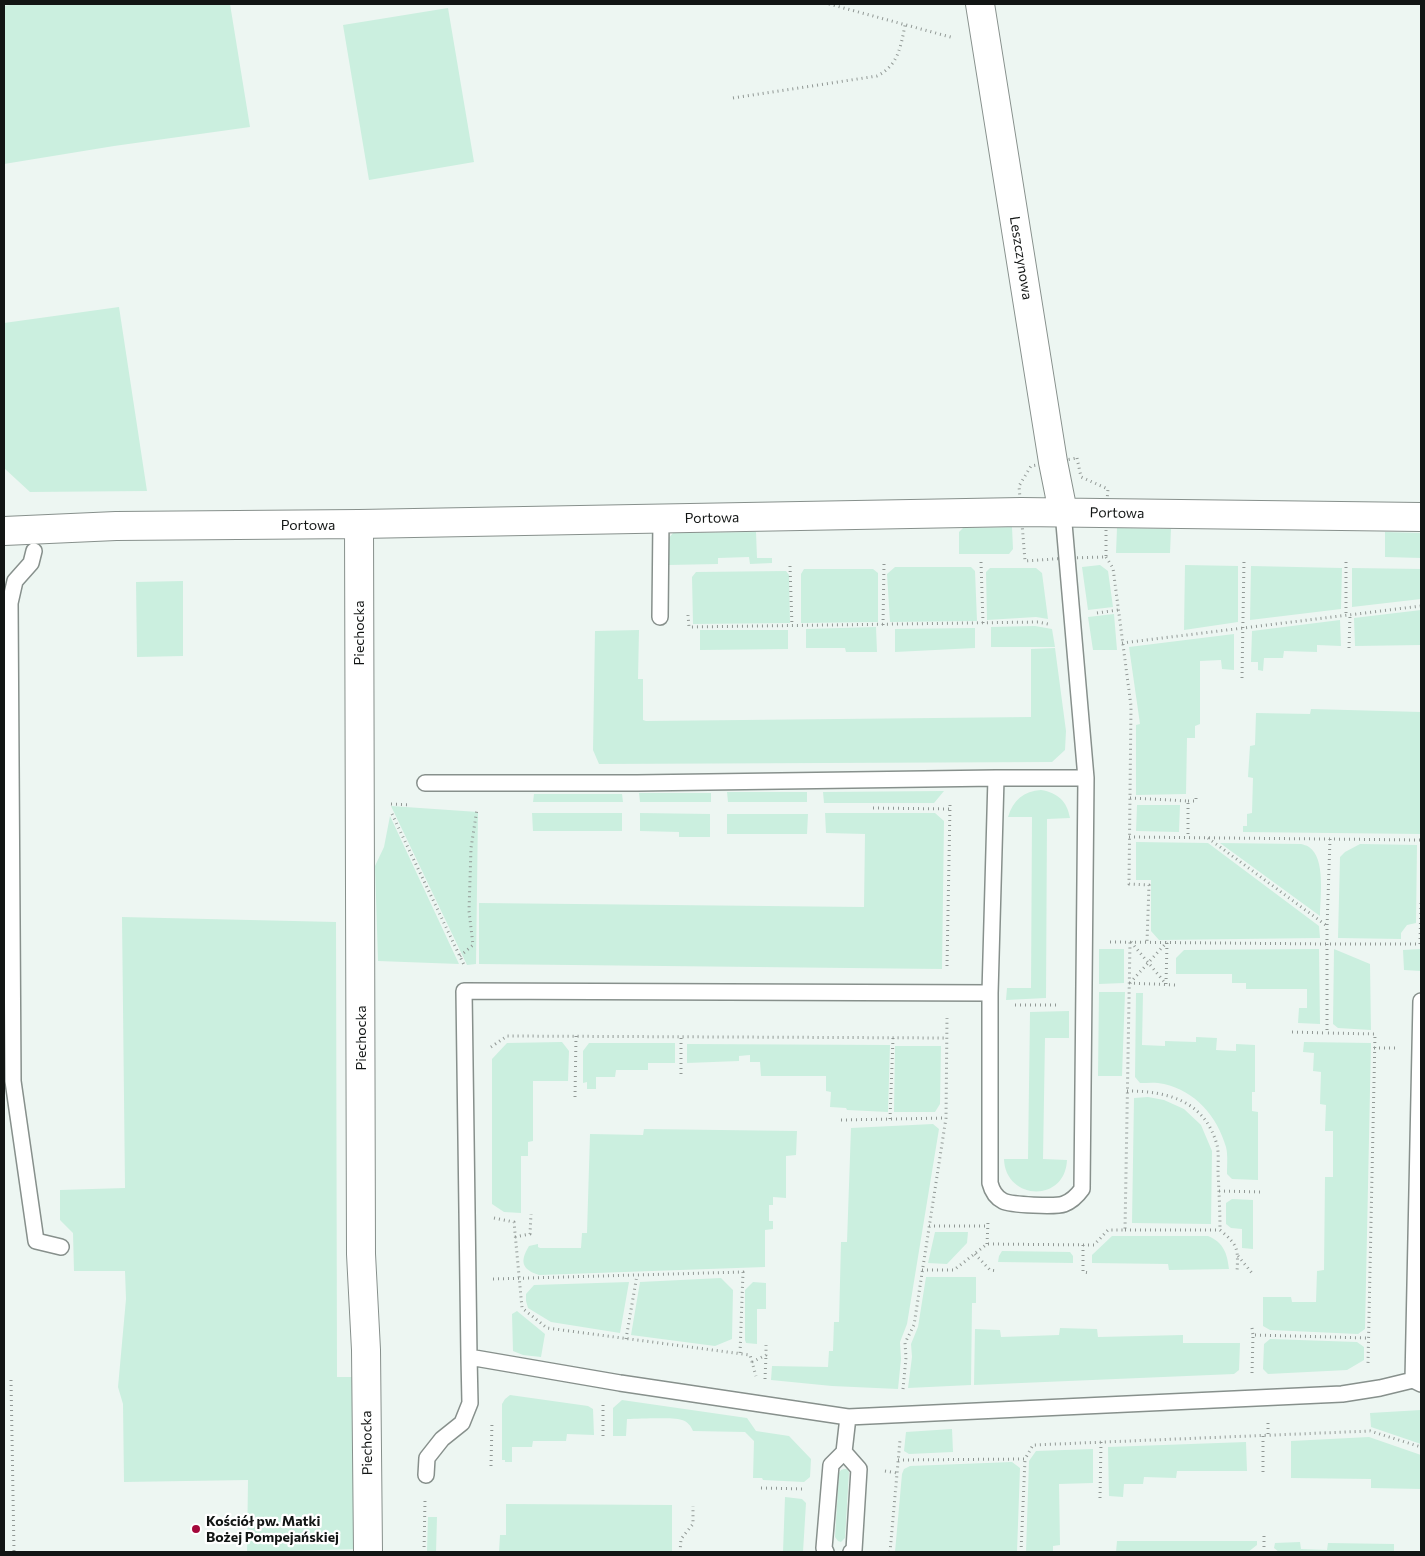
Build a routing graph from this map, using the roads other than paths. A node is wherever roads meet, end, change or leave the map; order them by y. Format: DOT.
graph roads {
  1 [pos="980,4"];
  2 [pos="1063,512"];
  3 [pos="1421,517"];
  4 [pos="661,519"];
  5 [pos="358,524"];
  6 [pos="4,531"];
  7 [pos="34,551"];
  8 [pos="660,617"];
  9 [pos="996,778"];
  10 [pos="1086,778"];
  11 [pos="425,783"];
  12 [pos="990,1000"];
  13 [pos="1421,1001"];
  14 [pos="60,1247"];
  15 [pos="469,1357"];
  16 [pos="1417,1382"];
  17 [pos="848,1417"];
  18 [pos="844,1452"];
  19 [pos="426,1475"];
  20 [pos="368,1552"];
  21 [pos="826,1552"];
  22 [pos="852,1552"];
  1 -- 2 [label="street, Leszczynowa"];
  2 -- 3 [label="street, Portowa"];
  2 -- 4 [label="street, Portowa"];
  2 -- 10 [label="lane"];
  4 -- 5 [label="street, Portowa"];
  4 -- 8 [label="lane"];
  5 -- 6 [label="street, Portowa"];
  5 -- 20 [label="street, Piechocka"];
  7 -- 14 [label="lane"];
  9 -- 10 [label="lane"];
  9 -- 11 [label="lane"];
  9 -- 12 [label="lane"];
  10 -- 12 [label="lane"];
  12 -- 15 [label="lane"];
  13 -- 16 [label="lane"];
  15 -- 17 [label="lane"];
  15 -- 19 [label="lane"];
  16 -- 17 [label="lane"];
  17 -- 18 [label="lane"];
  18 -- 21 [label="lane"];
  18 -- 22 [label="lane"];
}
